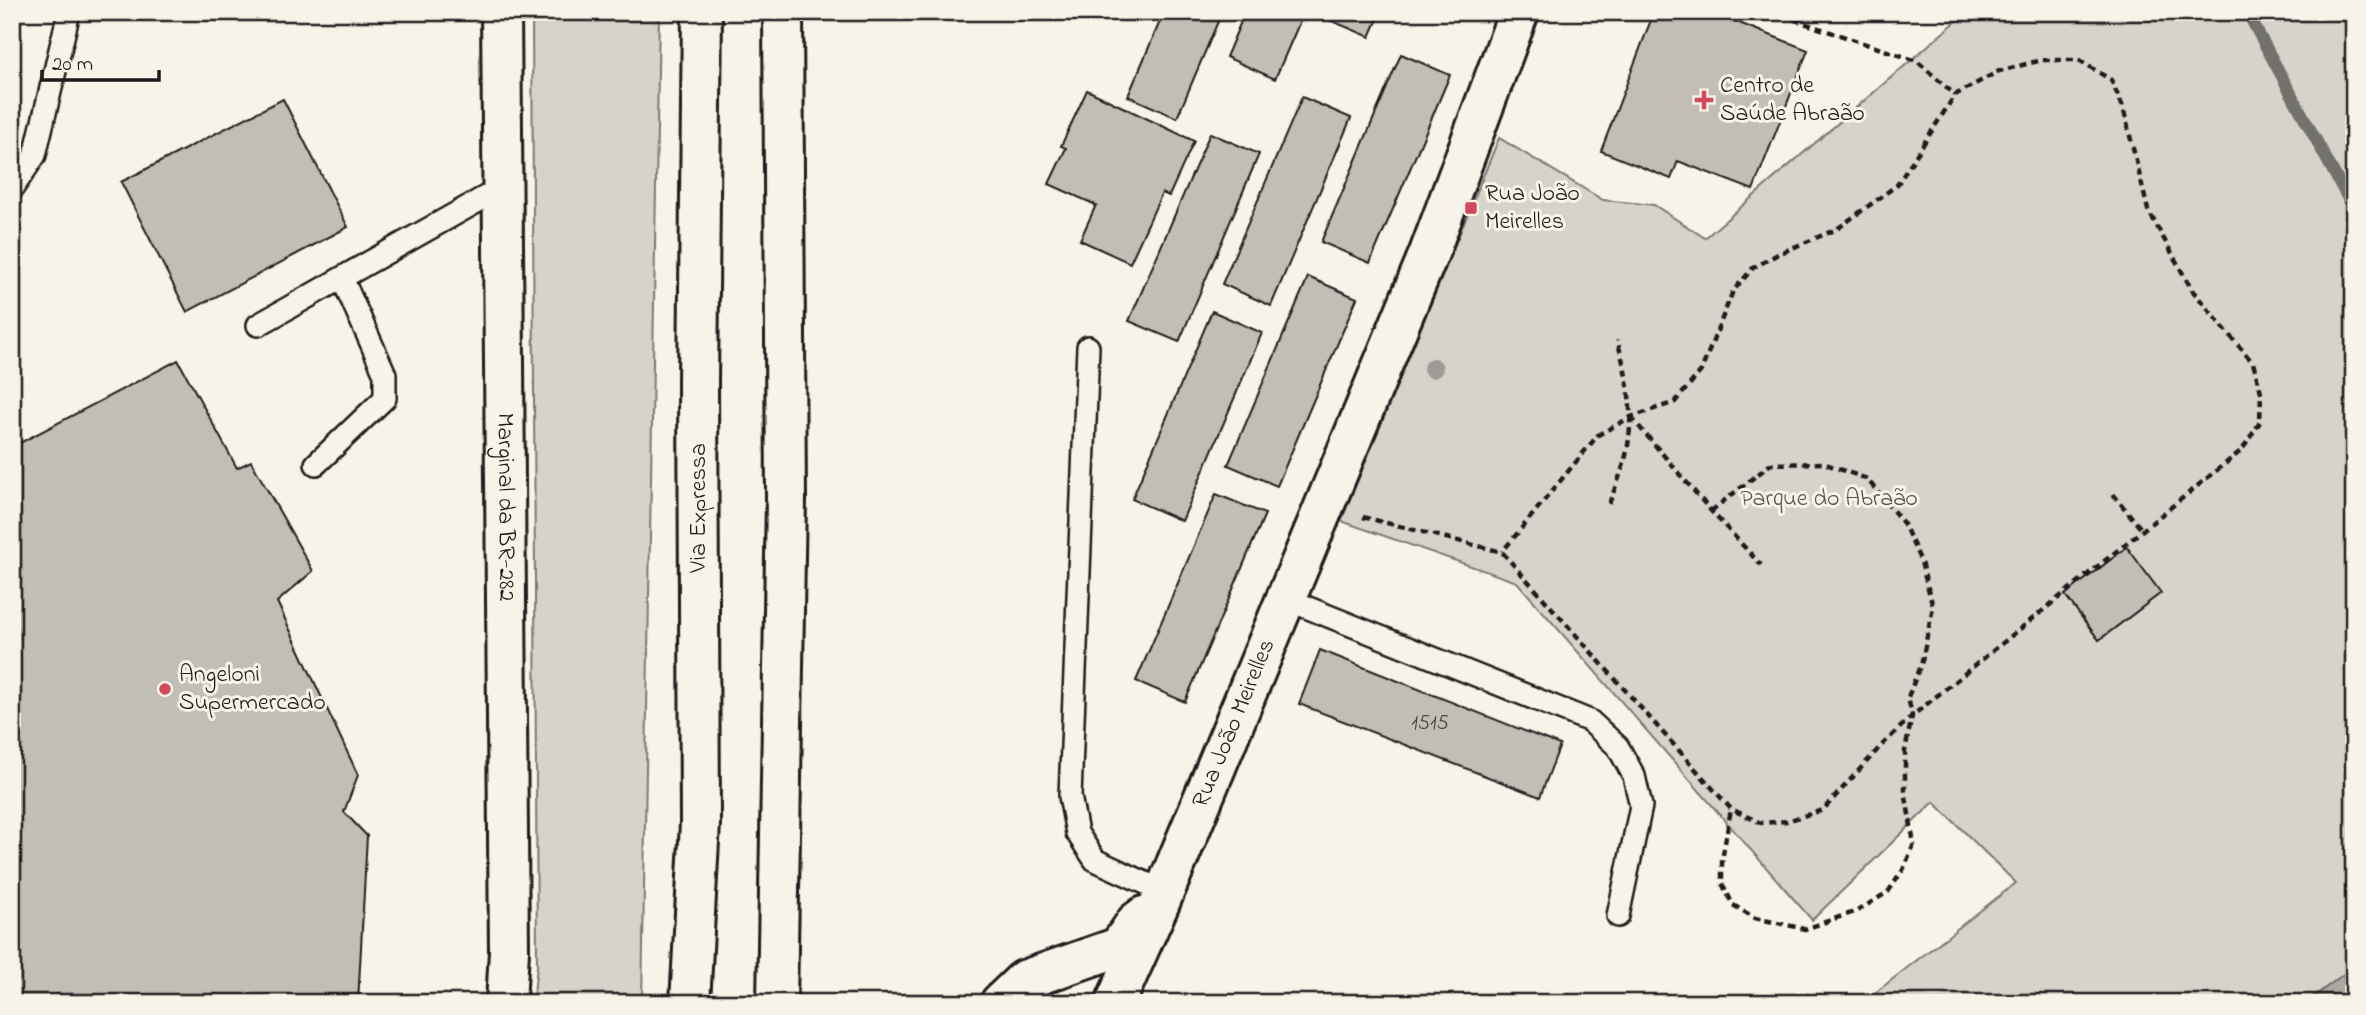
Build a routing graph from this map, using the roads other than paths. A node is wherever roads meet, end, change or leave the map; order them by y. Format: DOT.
graph roads {
  1 [pos="69,12"];
  2 [pos="501,12"];
  3 [pos="702,12"];
  4 [pos="783,12"];
  5 [pos="1519,12"];
  6 [pos="503,187"];
  7 [pos="12,189"];
  8 [pos="342,278"];
  9 [pos="258,325"];
  10 [pos="1088,346"];
  11 [pos="316,464"];
  12 [pos="1286,599"];
  13 [pos="1162,898"];
  14 [pos="1618,916"];
  15 [pos="777,936"];
  16 [pos="506,1003"];
  17 [pos="690,1003"];
  18 [pos="777,1003"];
  19 [pos="785,1003"];
  20 [pos="1000,1003"];
  21 [pos="1115,1003"];
  1 -- 7 [label="lane"];
  2 -- 6 [label="main road, Marginal da BR-282"];
  3 -- 17 [label="main road, Via Expressa"];
  4 -- 15 [label="main road"];
  5 -- 12 [label="main road, Rua João Meirelles"];
  6 -- 8 [label="lane"];
  6 -- 16 [label="main road, Marginal da BR-282"];
  8 -- 9 [label="lane"];
  8 -- 11 [label="lane"];
  10 -- 13 [label="lane"];
  12 -- 13 [label="main road, Rua João Meirelles"];
  12 -- 14 [label="lane"];
  13 -- 20 [label="main road"];
  13 -- 21 [label="main road, Rua João Meirelles"];
  15 -- 18 [label="main road"];
  15 -- 19 [label="main road"];
}
